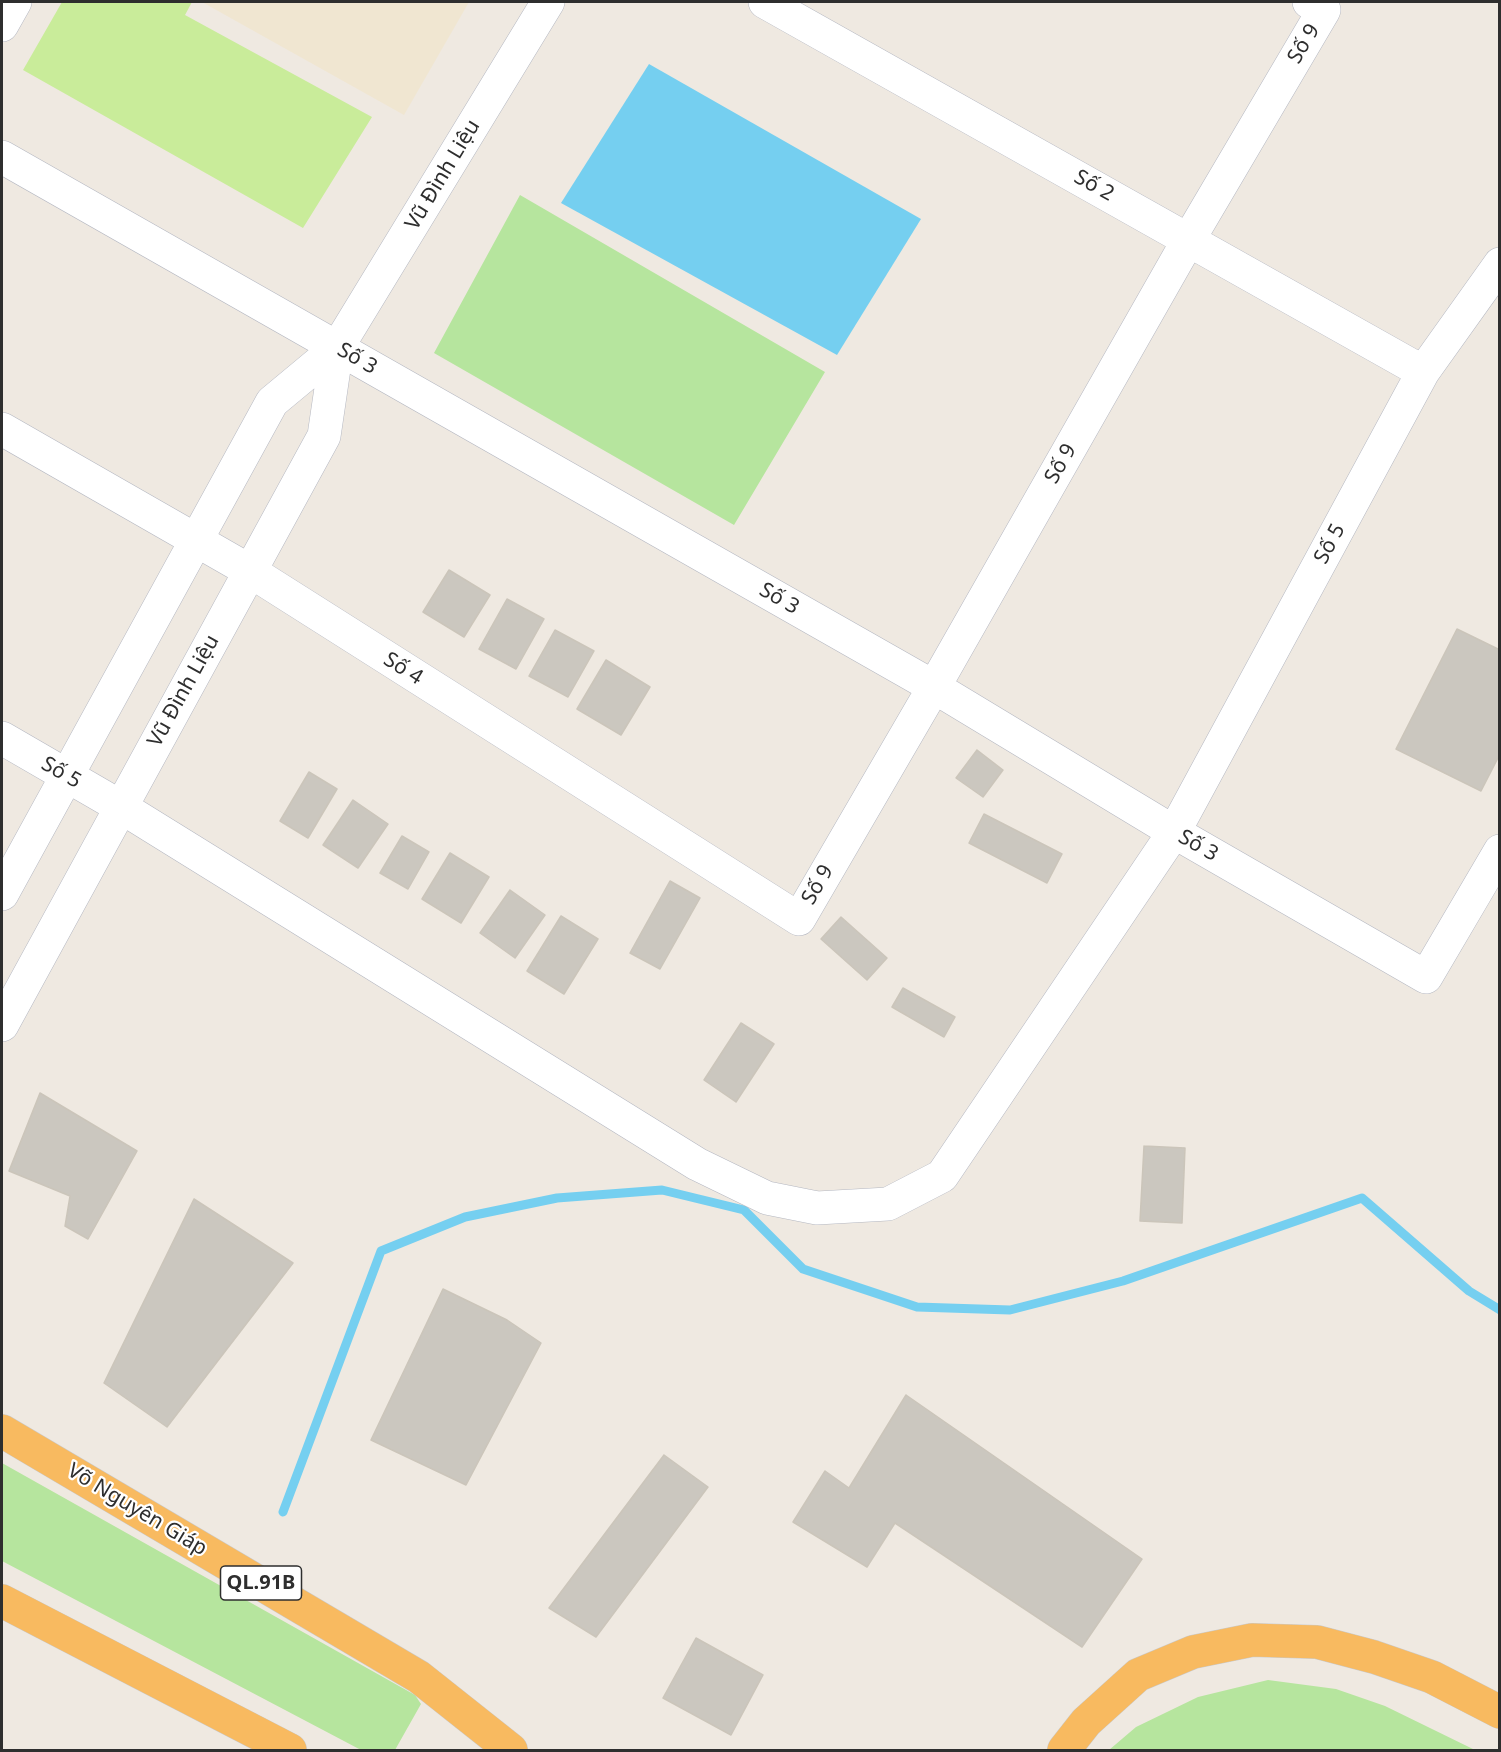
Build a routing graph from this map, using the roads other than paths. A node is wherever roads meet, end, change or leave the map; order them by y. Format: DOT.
graph roads {
  1 [pos="15,2"];
  2 [pos="548,2"];
  3 [pos="765,2"];
  4 [pos="1316,6"];
  5 [pos="2,25"];
  6 [pos="2,157"];
  7 [pos="1189,239"];
  8 [pos="1500,264"];
  9 [pos="337,348"];
  10 [pos="1423,372"];
  11 [pos="2,429"];
  12 [pos="196,540"];
  13 [pos="250,571"];
  14 [pos="934,687"];
  15 [pos="2,738"];
  16 [pos="66,776"];
  17 [pos="121,807"];
  18 [pos="1174,832"];
  19 [pos="1500,851"];
  20 [pos="2,894"];
  21 [pos="798,919"];
  22 [pos="2,1025"];
  23 [pos="2,1431"];
  24 [pos="2,1601"];
  25 [pos="1500,1712"];
  26 [pos="290,1750"];
  27 [pos="511,1750"];
  28 [pos="1064,1750"];
  1 -- 5 [label="street"];
  2 -- 9 [label="street, Vũ Đình Liệu"];
  3 -- 7 [label="street, Số 2"];
  4 -- 7 [label="street, Số 9"];
  6 -- 9 [label="street, Số 3"];
  7 -- 10 [label="street, Số 2"];
  7 -- 14 [label="street, Số 9"];
  8 -- 10 [label="street, Số 5"];
  9 -- 12 [label="street, Vũ Đình Liệu"];
  9 -- 13 [label="street, Vũ Đình Liệu"];
  9 -- 14 [label="street, Số 3"];
  10 -- 18 [label="street, Số 5"];
  11 -- 12 [label="street, Số 4"];
  12 -- 13 [label="street, Số 4"];
  12 -- 16 [label="street, Vũ Đình Liệu"];
  13 -- 17 [label="street, Vũ Đình Liệu"];
  13 -- 21 [label="street, Số 4"];
  14 -- 18 [label="street, Số 3"];
  14 -- 21 [label="street, Số 9"];
  15 -- 16 [label="street, Số 5"];
  16 -- 17 [label="street, Số 5"];
  16 -- 20 [label="street, Vũ Đình Liệu"];
  17 -- 18 [label="street, Số 5"];
  17 -- 22 [label="street, Vũ Đình Liệu"];
  18 -- 19 [label="street, Số 3"];
  23 -- 27 [label="highway, Võ Nguyên Giáp / QL.91B"];
  24 -- 26 [label="highway"];
  25 -- 28 [label="highway"];
}
